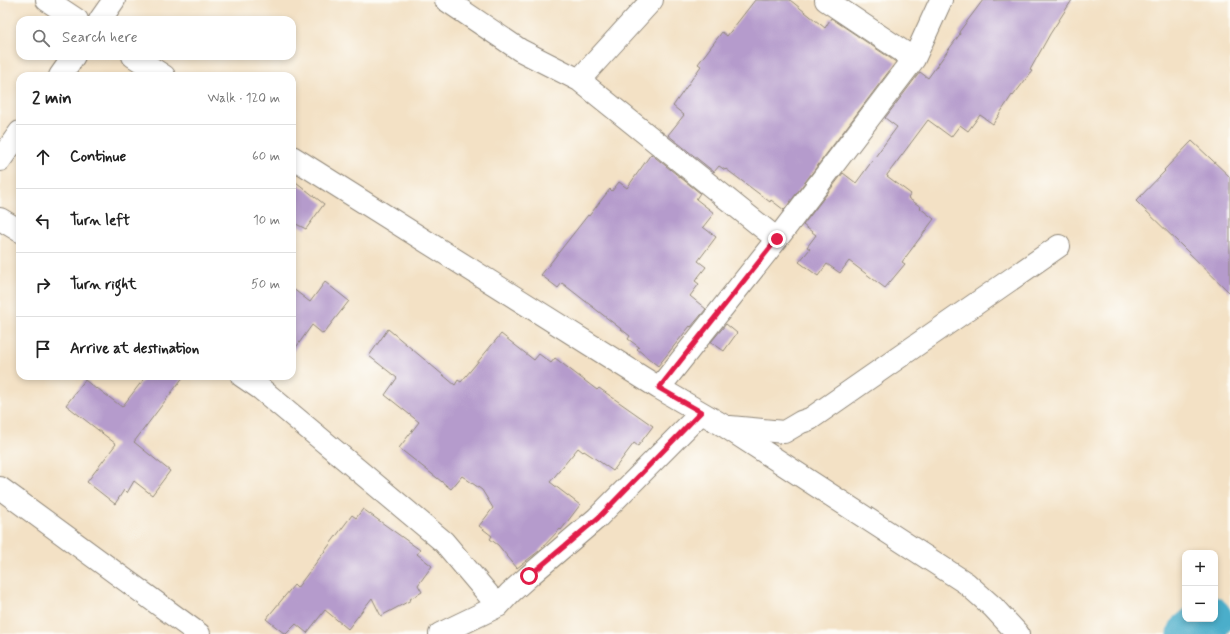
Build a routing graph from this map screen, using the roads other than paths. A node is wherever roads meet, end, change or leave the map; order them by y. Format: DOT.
graph roads {
  1 [pos="47,0"];
  2 [pos="114,0"];
  3 [pos="446,0"];
  4 [pos="652,0"];
  5 [pos="826,0"];
  6 [pos="941,0"];
  7 [pos="71,16"];
  8 [pos="103,16"];
  9 [pos="914,59"];
  10 [pos="71,60"];
  11 [pos="139,60"];
  12 [pos="63,72"];
  13 [pos="158,72"];
  14 [pos="579,80"];
  15 [pos="16,138"];
  16 [pos="0,160"];
  17 [pos="296,160"];
  18 [pos="0,219"];
  19 [pos="16,229"];
  20 [pos="777,239"];
  21 [pos="1059,246"];
  22 [pos="247,380"];
  23 [pos="659,388"];
  24 [pos="701,412"];
  25 [pos="726,426"];
  26 [pos="0,488"];
  27 [pos="498,606"];
  28 [pos="199,634"];
  29 [pos="440,634"];
  30 [pos="1018,634"];
  1 -- 7 [label="street"];
  2 -- 8 [label="street"];
  3 -- 14 [label="street"];
  4 -- 14 [label="street"];
  5 -- 9 [label="street"];
  6 -- 9 [label="street"];
  9 -- 20 [label="street"];
  10 -- 12 [label="street"];
  11 -- 13 [label="street"];
  14 -- 20 [label="street"];
  15 -- 16 [label="street"];
  17 -- 23 [label="street"];
  18 -- 19 [label="street"];
  20 -- 23 [label="street"];
  21 -- 25 [label="street"];
  22 -- 27 [label="street"];
  23 -- 24 [label="street"];
  24 -- 25 [label="street"];
  24 -- 27 [label="street"];
  25 -- 30 [label="street"];
  26 -- 28 [label="street"];
  27 -- 29 [label="street"];
}
